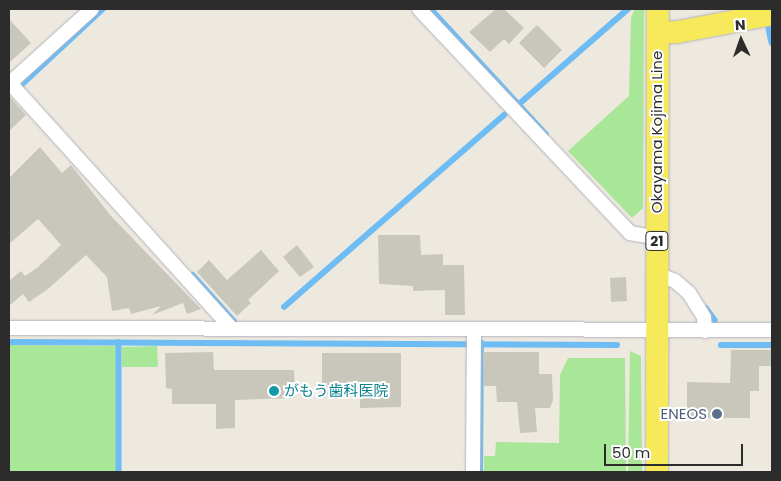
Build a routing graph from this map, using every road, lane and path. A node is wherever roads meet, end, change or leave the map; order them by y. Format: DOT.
graph roads {
  1 [pos="92,9"];
  2 [pos="419,9"];
  3 [pos="658,9"];
  4 [pos="772,14"];
  5 [pos="658,32"];
  6 [pos="10,82"];
  7 [pos="657,238"];
  8 [pos="657,274"];
  9 [pos="9,328"];
  10 [pos="231,328"];
  11 [pos="658,330"];
  12 [pos="772,330"];
  13 [pos="705,331"];
  14 [pos="474,338"];
  15 [pos="473,472"];
  16 [pos="657,472"];
  1 -- 6 [label="street"];
  2 -- 7 [label="street"];
  3 -- 5 [label="main road, Okayama Kojima Line / 21"];
  4 -- 5 [label="main road, Okayama Kojima Line"];
  5 -- 7 [label="main road, Okayama Kojima Line / 21"];
  6 -- 10 [label="street"];
  7 -- 8 [label="main road, Okayama Kojima Line / 21"];
  8 -- 11 [label="main road, Okayama Kojima Line / 21"];
  8 -- 13 [label="street"];
  9 -- 10 [label="street"];
  10 -- 14 [label="street"];
  11 -- 13 [label="street"];
  11 -- 14 [label="street"];
  11 -- 16 [label="main road, Okayama Kojima Line / 21"];
  12 -- 13 [label="street"];
  14 -- 15 [label="street"];
}
